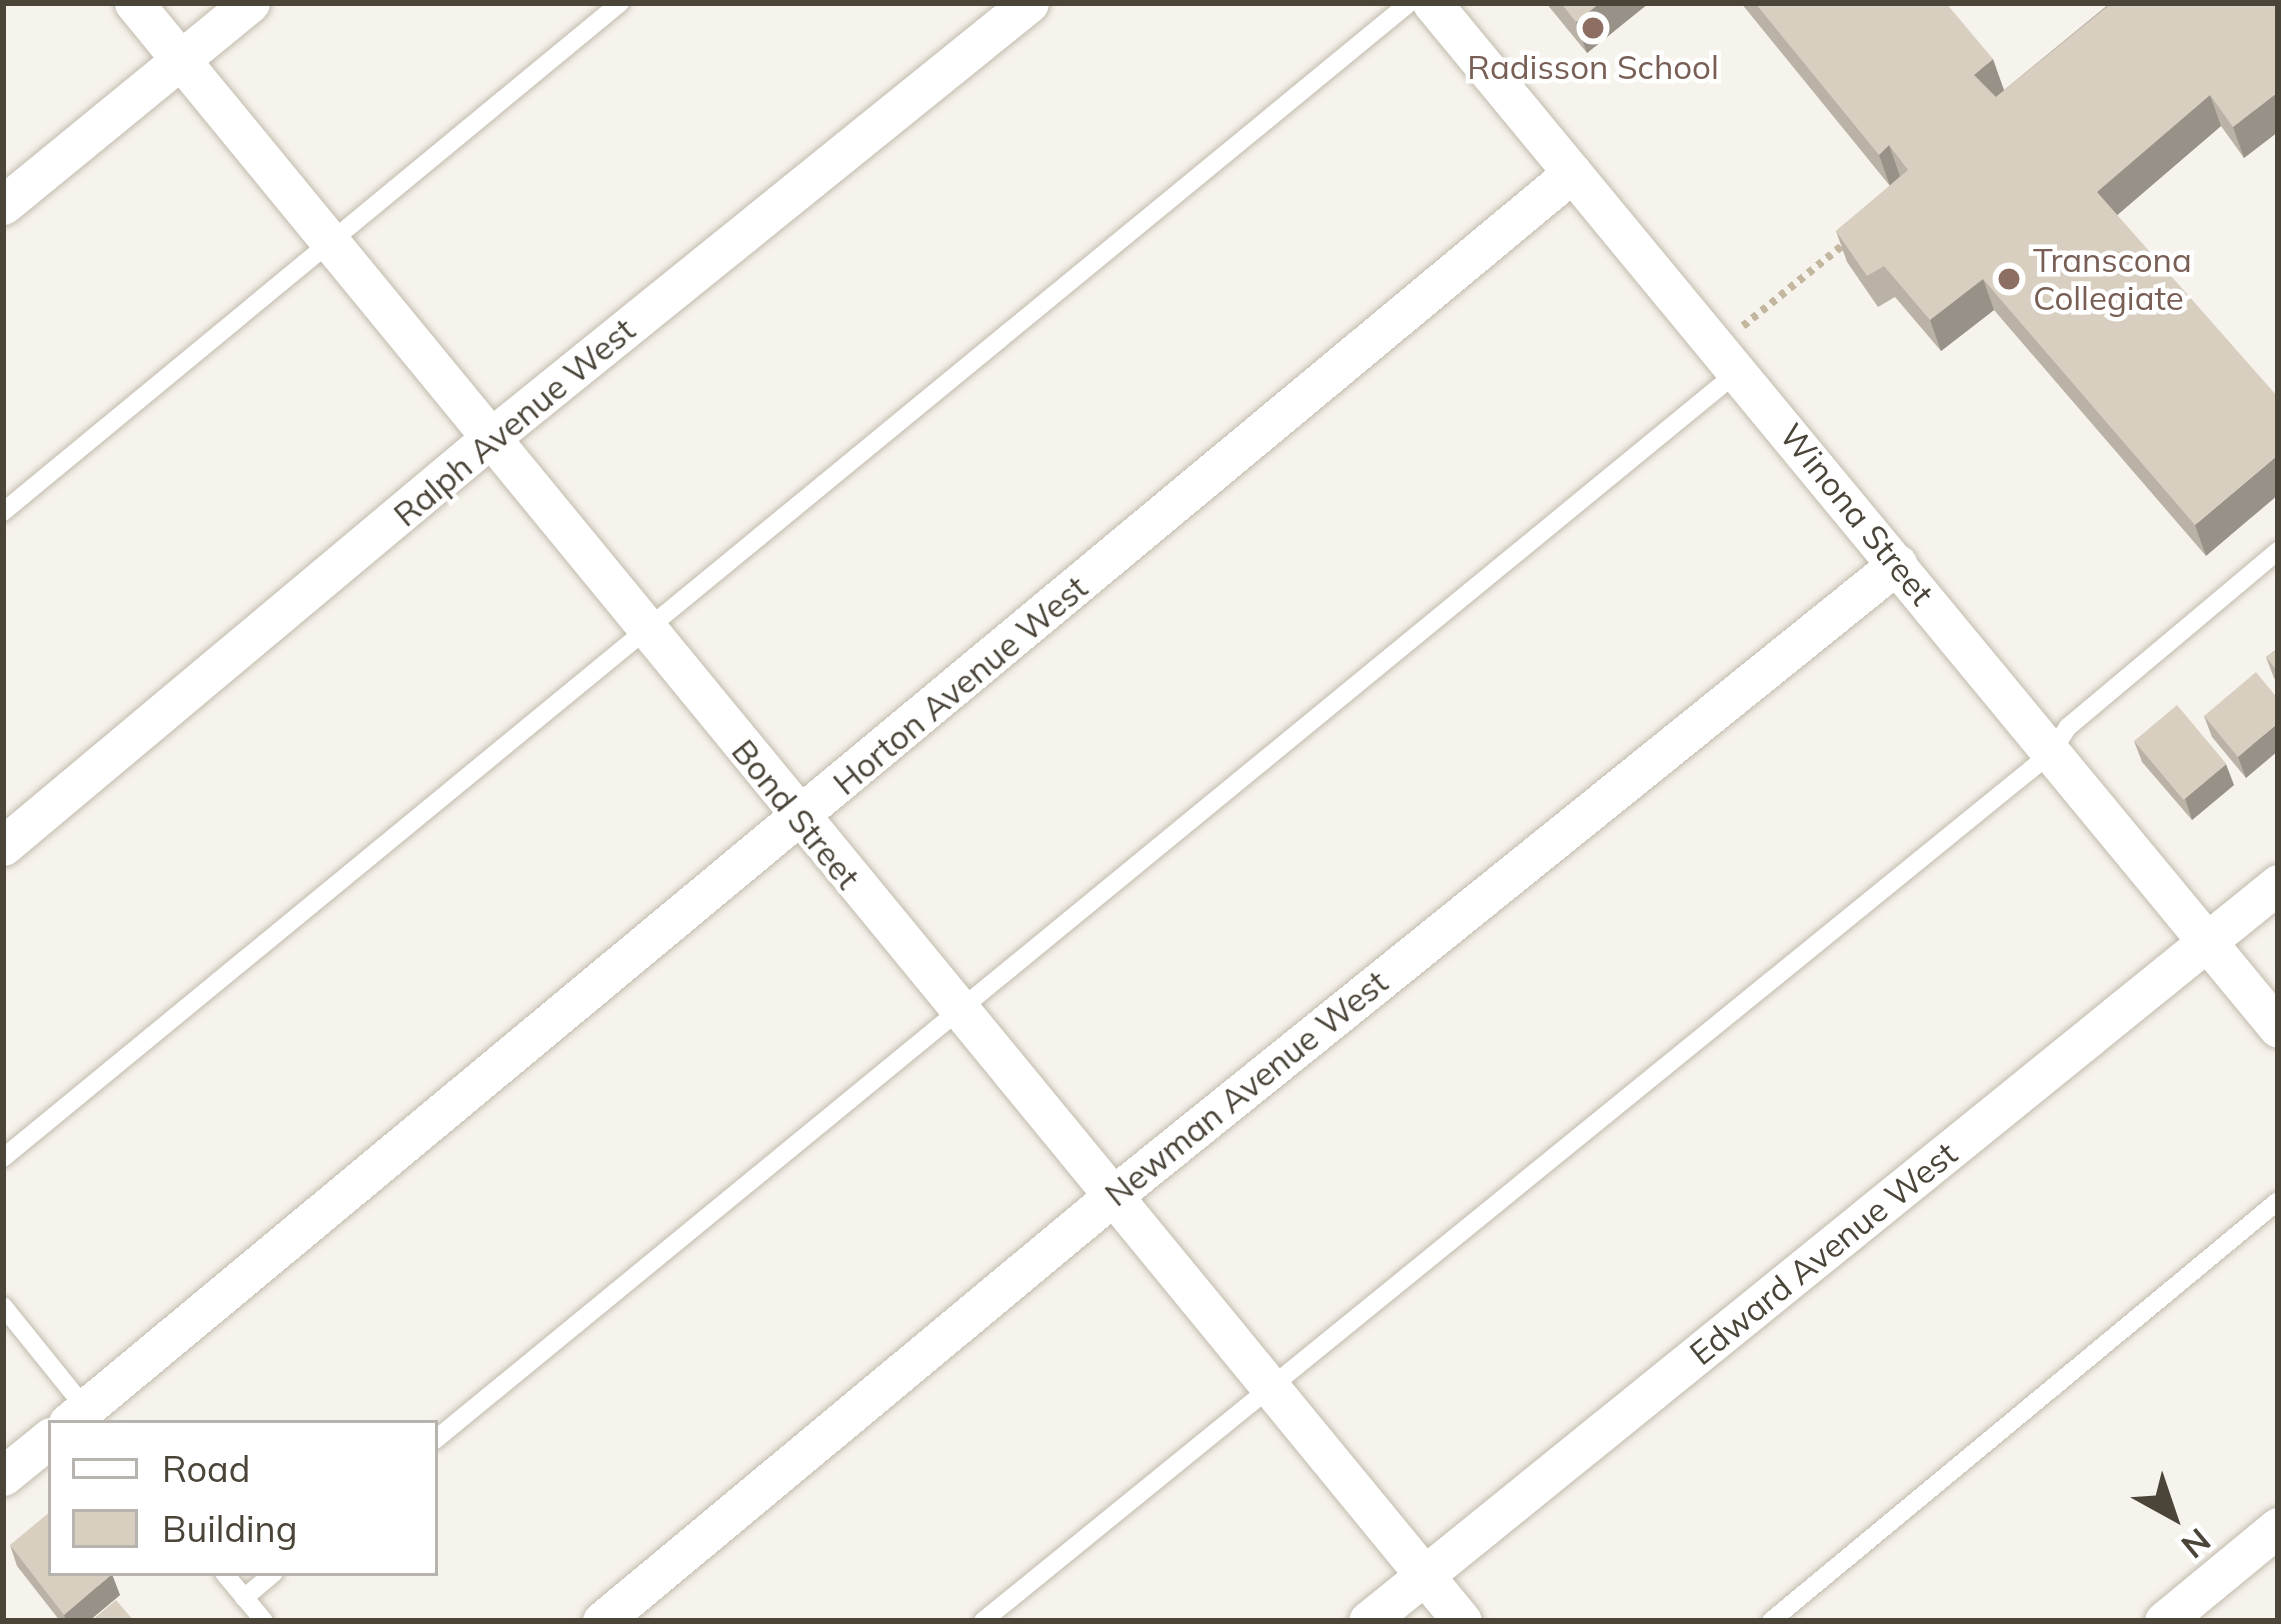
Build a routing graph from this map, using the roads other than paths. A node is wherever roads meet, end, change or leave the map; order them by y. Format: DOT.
graph roads {
  1 [pos="134,3"];
  2 [pos="250,3"];
  3 [pos="620,3"];
  4 [pos="1030,3"];
  5 [pos="1408,3"];
  6 [pos="1432,3"];
  7 [pos="181,59"];
  8 [pos="1572,173"];
  9 [pos="3,205"];
  10 [pos="328,242"];
  11 [pos="1729,358"];
  12 [pos="489,440"];
  13 [pos="3,512"];
  14 [pos="2278,551"];
  15 [pos="1897,564"];
  16 [pos="644,628"];
  17 [pos="2051,753"];
  18 [pos="800,819"];
  19 [pos="3,845"];
  20 [pos="2278,884"];
  21 [pos="2207,943"];
  22 [pos="957,1010"];
  23 [pos="2278,1028"];
  24 [pos="3,1158"];
  25 [pos="1114,1195"];
  26 [pos="2278,1201"];
  27 [pos="3,1306"];
  28 [pos="1270,1386"];
  29 [pos="84,1418"];
  30 [pos="438,1438"];
  31 [pos="48,1439"];
  32 [pos="3,1476"];
  33 [pos="2278,1527"];
  34 [pos="226,1576"];
  35 [pos="270,1576"];
  36 [pos="1423,1576"];
  37 [pos="244,1598"];
  38 [pos="264,1621"];
  39 [pos="602,1621"];
  40 [pos="983,1621"];
  41 [pos="1368,1621"];
  42 [pos="1462,1621"];
  43 [pos="1771,1621"];
  44 [pos="2164,1621"];
  1 -- 7 [label="street, Bond Street"];
  2 -- 7 [label="street"];
  3 -- 10 [label="lane"];
  4 -- 12 [label="street, Ralph Avenue West"];
  5 -- 16 [label="lane"];
  6 -- 8 [label="street, Winona Street"];
  7 -- 9 [label="street"];
  7 -- 10 [label="street, Bond Street"];
  8 -- 11 [label="street, Winona Street"];
  8 -- 18 [label="street, Horton Avenue West"];
  10 -- 12 [label="street, Bond Street"];
  10 -- 13 [label="lane"];
  11 -- 15 [label="street, Winona Street"];
  11 -- 22 [label="lane"];
  12 -- 16 [label="street, Bond Street"];
  12 -- 19 [label="street, Ralph Avenue West"];
  14 -- 17 [label="lane"];
  15 -- 17 [label="street, Winona Street"];
  15 -- 25 [label="street, Newman Avenue West"];
  16 -- 18 [label="street, Bond Street"];
  16 -- 24 [label="lane"];
  17 -- 21 [label="street, Winona Street"];
  17 -- 28 [label="lane"];
  18 -- 22 [label="street, Bond Street"];
  18 -- 29 [label="street, Horton Avenue West"];
  20 -- 21 [label="street, Edward Avenue West"];
  21 -- 23 [label="street, Winona Street"];
  21 -- 36 [label="street, Edward Avenue West"];
  22 -- 25 [label="street, Bond Street"];
  22 -- 30 [label="lane"];
  25 -- 28 [label="street, Bond Street"];
  25 -- 39 [label="street, Newman Avenue West"];
  26 -- 43 [label="lane"];
  27 -- 29 [label="lane"];
  28 -- 36 [label="street, Bond Street"];
  28 -- 40 [label="lane"];
  31 -- 32 [label="street"];
  33 -- 44 [label="street"];
  34 -- 37 [label="lane"];
  35 -- 37 [label="lane"];
  36 -- 41 [label="street, Edward Avenue West"];
  36 -- 42 [label="street, Bond Street"];
  37 -- 38 [label="lane"];
}
